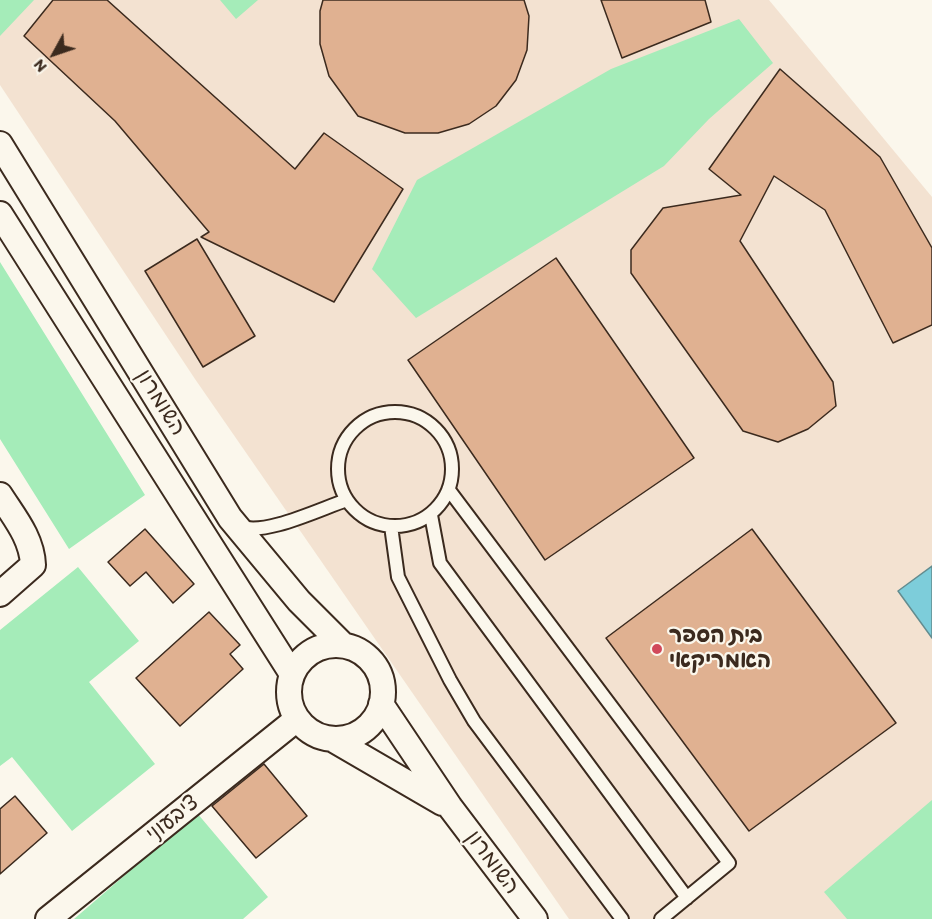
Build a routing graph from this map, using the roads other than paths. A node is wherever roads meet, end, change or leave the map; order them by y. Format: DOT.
graph roads {
  1 [pos="0,144"];
  2 [pos="0,214"];
  3 [pos="449,490"];
  4 [pos="0,495"];
  5 [pos="347,500"];
  6 [pos="431,515"];
  7 [pos="231,518"];
  8 [pos="391,526"];
  9 [pos="0,594"];
  10 [pos="343,645"];
  11 [pos="292,674"];
  12 [pos="381,704"];
  13 [pos="297,719"];
  14 [pos="332,739"];
  15 [pos="450,807"];
  16 [pos="687,898"];
  17 [pos="48,919"];
  18 [pos="535,919"];
  19 [pos="622,919"];
  20 [pos="661,919"];
  1 -- 7 [label="street, השומרון"];
  2 -- 11 [label="street, השומרון"];
  3 -- 5 [label="lane"];
  3 -- 6 [label="lane"];
  3 -- 16 [label="lane"];
  4 -- 9 [label="street"];
  5 -- 7 [label="lane"];
  5 -- 8 [label="lane"];
  6 -- 8 [label="lane"];
  6 -- 16 [label="lane"];
  7 -- 10 [label="street, השומרון"];
  8 -- 19 [label="lane"];
  10 -- 11 [label="street"];
  10 -- 12 [label="street"];
  11 -- 13 [label="street"];
  12 -- 14 [label="street"];
  12 -- 15 [label="street, השומרון"];
  13 -- 14 [label="street"];
  13 -- 17 [label="street, ציבעוני"];
  14 -- 15 [label="street, השומרון"];
  15 -- 18 [label="street, השומרון"];
  16 -- 20 [label="lane"];
}
